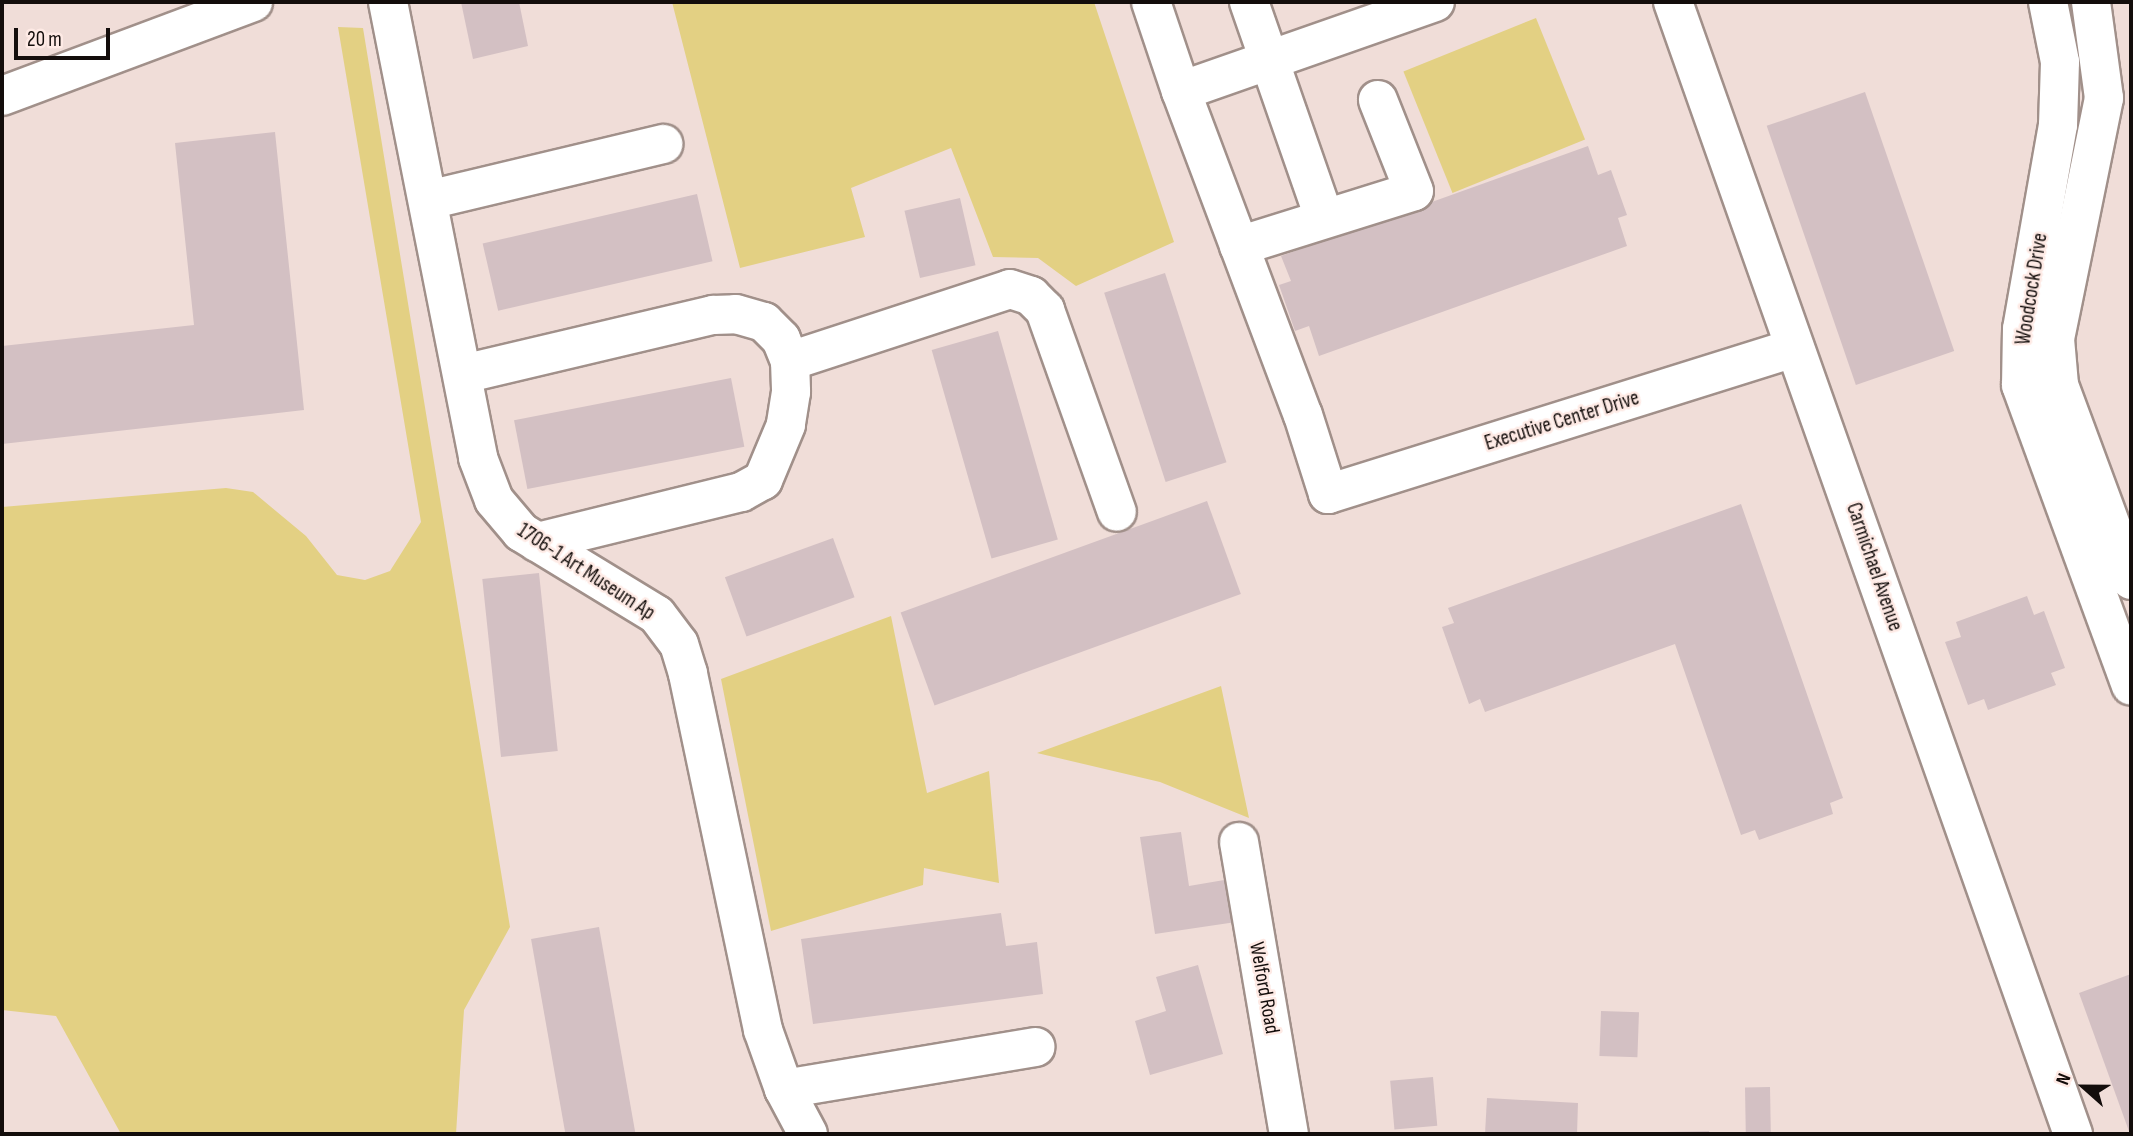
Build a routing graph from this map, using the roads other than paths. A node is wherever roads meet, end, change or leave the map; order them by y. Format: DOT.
graph roads {
  1 [pos="253,2"];
  2 [pos="388,2"];
  3 [pos="1151,2"];
  4 [pos="1249,2"];
  5 [pos="1435,2"];
  6 [pos="1672,2"];
  7 [pos="2048,2"];
  8 [pos="2091,2"];
  9 [pos="1270,60"];
  10 [pos="1181,91"];
  11 [pos="2,96"];
  12 [pos="1378,100"];
  13 [pos="663,144"];
  14 [pos="428,200"];
  15 [pos="1324,217"];
  16 [pos="1239,246"];
  17 [pos="1796,348"];
  18 [pos="790,361"];
  19 [pos="463,373"];
  20 [pos="1117,512"];
  21 [pos="537,542"];
  22 [pos="2131,580"];
  23 [pos="2131,685"];
  24 [pos="1239,842"];
  25 [pos="1036,1046"];
  26 [pos="784,1089"];
  27 [pos="808,1134"];
  28 [pos="1289,1134"];
  29 [pos="2073,1134"];
  1 -- 11 [label="street"];
  2 -- 14 [label="street, 1706-1 Art Museum Ap"];
  3 -- 10 [label="street"];
  4 -- 9 [label="street"];
  5 -- 9 [label="street"];
  6 -- 17 [label="street, Carmichael Avenue"];
  7 -- 23 [label="street, Woodcock Drive"];
  8 -- 22 [label="street, Woodcock Drive"];
  9 -- 10 [label="street"];
  9 -- 15 [label="street"];
  10 -- 16 [label="street"];
  12 -- 15 [label="street"];
  13 -- 14 [label="street"];
  14 -- 19 [label="street, 1706-1 Art Museum Ap"];
  15 -- 16 [label="street"];
  16 -- 17 [label="street, Executive Center Drive"];
  17 -- 29 [label="street, Carmichael Avenue"];
  18 -- 19 [label="street"];
  18 -- 20 [label="street"];
  18 -- 21 [label="street"];
  19 -- 21 [label="street, 1706-1 Art Museum Ap"];
  21 -- 26 [label="street, 1706-1 Art Museum Ap"];
  24 -- 28 [label="street, Welford Road"];
  25 -- 26 [label="street"];
  26 -- 27 [label="street, 1706-1 Art Museum Ap"];
}
